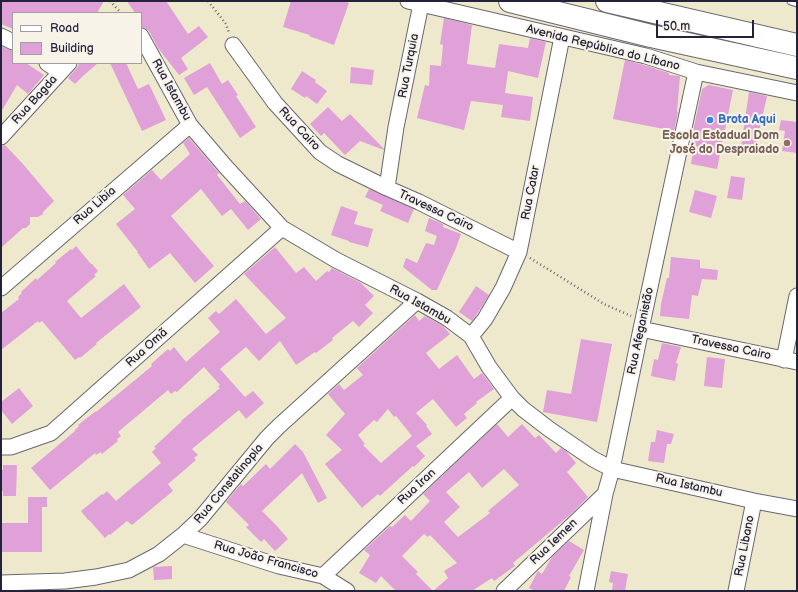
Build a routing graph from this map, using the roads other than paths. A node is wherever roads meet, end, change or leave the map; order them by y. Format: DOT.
graph roads {
  1 [pos="510,1"];
  2 [pos="607,1"];
  3 [pos="790,1"];
  4 [pos="415,2"];
  5 [pos="797,3"];
  6 [pos="1,36"];
  7 [pos="562,37"];
  8 [pos="142,38"];
  9 [pos="12,42"];
  10 [pos="233,45"];
  11 [pos="797,45"];
  12 [pos="649,46"];
  13 [pos="51,64"];
  14 [pos="65,68"];
  15 [pos="797,68"];
  16 [pos="696,72"];
  17 [pos="797,93"];
  18 [pos="190,125"];
  19 [pos="396,127"];
  20 [pos="1,137"];
  21 [pos="387,188"];
  22 [pos="282,228"];
  23 [pos="520,252"];
  24 [pos="1,288"];
  25 [pos="797,296"];
  26 [pos="416,301"];
  27 [pos="641,326"];
  28 [pos="471,336"];
  29 [pos="790,361"];
  30 [pos="512,398"];
  31 [pos="1,447"];
  32 [pos="612,468"];
  33 [pos="605,494"];
  34 [pos="754,501"];
  35 [pos="797,510"];
  36 [pos="183,535"];
  37 [pos="323,576"];
  38 [pos="1,583"];
  39 [pos="347,591"];
  40 [pos="504,591"];
  41 [pos="586,591"];
  42 [pos="736,591"];
  1 -- 12 [label="main road, Avenida República do Líbano"];
  2 -- 11 [label="main road"];
  3 -- 5 [label="lane"];
  4 -- 7 [label="street, Avenida República do Líbano"];
  4 -- 19 [label="street, Rua Turquia"];
  6 -- 9 [label="street"];
  7 -- 12 [label="street, Avenida República do Líbano"];
  7 -- 23 [label="street, Rua Catar"];
  8 -- 18 [label="street, Rua Istambu"];
  10 -- 21 [label="street, Rua Cairo"];
  12 -- 15 [label="main road, Avenida República do Líbano"];
  12 -- 16 [label="street, Avenida República do Líbano"];
  13 -- 14 [label="street"];
  14 -- 20 [label="street, Rua Bagda"];
  16 -- 17 [label="street, Avenida República do Líbano"];
  16 -- 27 [label="street, Rua Afeganistão"];
  18 -- 22 [label="street, Rua Istambu"];
  18 -- 24 [label="street, Rua Libia"];
  19 -- 21 [label="street, Travessa Cairo"];
  21 -- 23 [label="street, Travessa Cairo"];
  22 -- 26 [label="street, Rua Istambu"];
  22 -- 31 [label="street, Rua Omã"];
  23 -- 28 [label="street, Rua Catar"];
  25 -- 29 [label="street"];
  26 -- 28 [label="street, Rua Istambu"];
  26 -- 36 [label="street, Rua Constatinopla"];
  27 -- 29 [label="street, Travessa Cairo"];
  27 -- 32 [label="street, Rua Afeganistão"];
  28 -- 30 [label="street, Rua Istambu"];
  30 -- 32 [label="street, Rua Istambu"];
  30 -- 37 [label="street, Rua Iran"];
  32 -- 33 [label="street, Rua Afeganistão"];
  32 -- 34 [label="street, Rua Istambu"];
  33 -- 40 [label="street, Rua Iemen"];
  33 -- 41 [label="street, Rua Afeganistão"];
  34 -- 35 [label="street, Rua Istambu"];
  34 -- 42 [label="street, Rua Libano"];
  36 -- 37 [label="street, Rua João Francisco"];
  36 -- 38 [label="street, Rua Constatinopla"];
  37 -- 39 [label="street, Rua João Francisco"];
}
